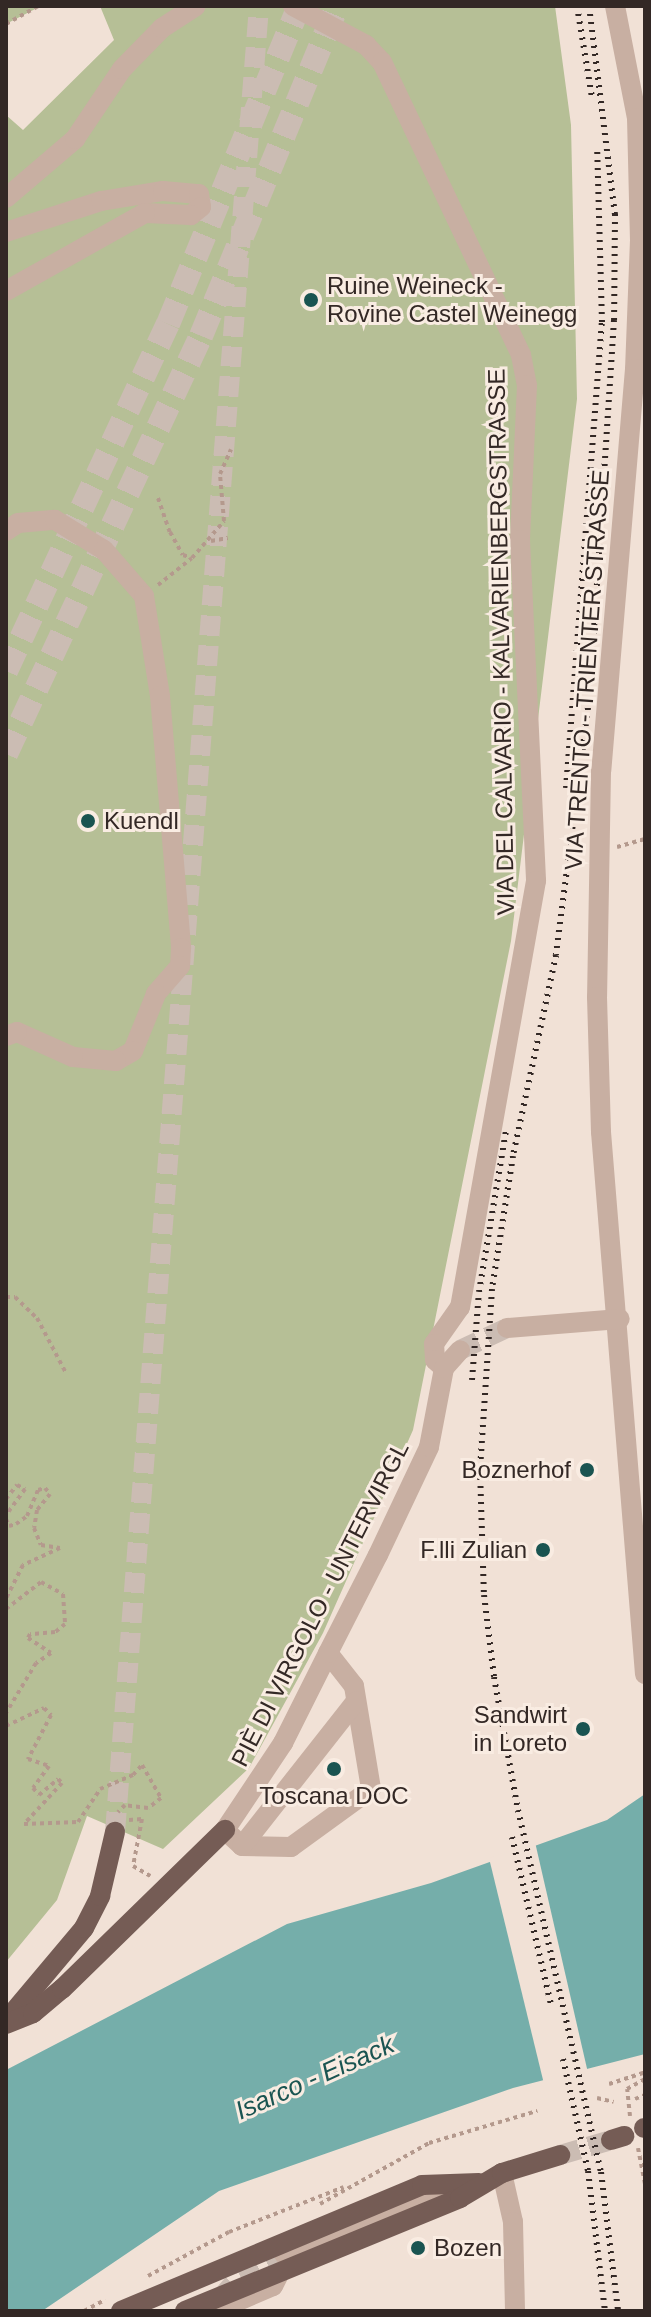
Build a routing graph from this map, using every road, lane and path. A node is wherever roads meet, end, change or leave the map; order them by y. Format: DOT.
graph roads {
  1 [pos="38,6"];
  2 [pos="196,6"];
  3 [pos="615,6"];
  4 [pos="302,10"];
  5 [pos="6,24"];
  6 [pos="6,198"];
  7 [pos="6,232"];
  8 [pos="6,291"];
  9 [pos="231,449"];
  10 [pos="158,498"];
  11 [pos="6,531"];
  12 [pos="228,538"];
  13 [pos="209,542"];
  14 [pos="192,558"];
  15 [pos="144,596"];
  16 [pos="645,839"];
  17 [pos="599,852"];
  18 [pos="6,1036"];
  19 [pos="6,1297"];
  20 [pos="620,1319"];
  21 [pos="507,1328"];
  22 [pos="460,1350"];
  23 [pos="444,1368"];
  24 [pos="66,1373"];
  25 [pos="6,1499"];
  26 [pos="6,1517"];
  27 [pos="6,1598"];
  28 [pos="640,1603"];
  29 [pos="6,1609"];
  30 [pos="328,1653"];
  31 [pos="645,1674"];
  32 [pos="356,1701"];
  33 [pos="6,1713"];
  34 [pos="6,1726"];
  35 [pos="116,1826"];
  36 [pos="225,1830"];
  37 [pos="242,1846"];
  38 [pos="163,1868"];
  39 [pos="42,1979"];
  40 [pos="6,1999"];
  41 [pos="6,2023"];
  42 [pos="645,2072"];
  43 [pos="645,2079"];
  44 [pos="609,2084"];
  45 [pos="645,2095"];
  46 [pos="597,2098"];
  47 [pos="635,2099"];
  48 [pos="626,2101"];
  49 [pos="614,2102"];
  50 [pos="537,2111"];
  51 [pos="639,2152"];
  52 [pos="560,2155"];
  53 [pos="502,2173"];
  54 [pos="645,2183"];
  55 [pos="469,2184"];
  56 [pos="350,2185"];
  57 [pos="311,2209"];
  58 [pos="282,2263"];
  59 [pos="137,2282"];
  60 [pos="116,2304"];
  61 [pos="84,2311"];
  62 [pos="185,2311"];
  63 [pos="215,2311"];
  64 [pos="515,2311"];
  1 -- 5 [label="path"];
  2 -- 6 [label="street"];
  3 -- 17 [label="street, VIA TRENTO - TRIENTER STRASSE"];
  4 -- 23 [label="street, VIA DEL CALVARIO - KALVARIENBERGSTRASSE"];
  7 -- 8 [label="street"];
  9 -- 13 [label="path"];
  10 -- 14 [label="path"];
  11 -- 15 [label="street"];
  12 -- 13 [label="path"];
  13 -- 14 [label="path"];
  14 -- 15 [label="path"];
  15 -- 18 [label="street"];
  16 -- 17 [label="path"];
  17 -- 20 [label="street, VIA TRENTO - TRIENTER STRASSE"];
  19 -- 24 [label="path"];
  20 -- 21 [label="street"];
  20 -- 28 [label="street, VIA TRENTO - TRIENTER STRASSE"];
  22 -- 23 [label="street"];
  23 -- 30 [label="street, PIÈ DI VIRGOLO - UNTERVIRGL"];
  25 -- 26 [label="path"];
  26 -- 27 [label="path"];
  28 -- 31 [label="street, VIA TRENTO - TRIENTER STRASSE"];
  29 -- 33 [label="path"];
  30 -- 32 [label="street"];
  30 -- 36 [label="street, PIÈ DI VIRGOLO - UNTERVIRGL"];
  32 -- 37 [label="street"];
  32 -- 37 [label="street"];
  34 -- 35 [label="path"];
  35 -- 38 [label="path"];
  35 -- 39 [label="main road"];
  36 -- 37 [label="street"];
  36 -- 41 [label="main road"];
  39 -- 40 [label="main road"];
  39 -- 41 [label="main road"];
  42 -- 44 [label="path"];
  43 -- 48 [label="path"];
  45 -- 47 [label="path"];
  46 -- 49 [label="path"];
  50 -- 56 [label="path"];
  51 -- 54 [label="path"];
  52 -- 53 [label="main road"];
  53 -- 55 [label="main road"];
  53 -- 64 [label="street"];
  55 -- 58 [label="main road"];
  55 -- 60 [label="main road"];
  56 -- 57 [label="path"];
  56 -- 59 [label="path"];
  58 -- 62 [label="main road"];
  58 -- 63 [label="street"];
  60 -- 61 [label="path"];
}
